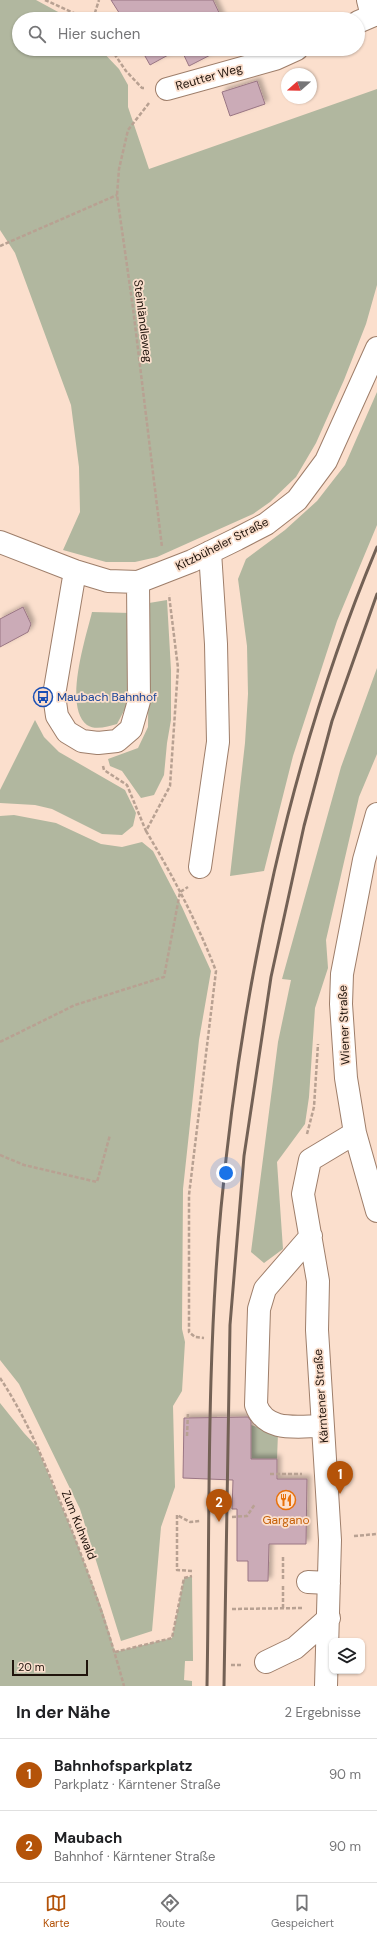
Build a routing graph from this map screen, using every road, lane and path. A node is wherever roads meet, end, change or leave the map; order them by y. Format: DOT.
graph roads {
  1 [pos="45,0"];
  2 [pos="99,0"];
  3 [pos="72,12"];
  4 [pos="95,12"];
  5 [pos="116,56"];
  6 [pos="282,56"];
  7 [pos="166,89"];
  8 [pos="117,195"];
  9 [pos="0,246"];
  10 [pos="377,348"];
  11 [pos="0,542"];
  12 [pos="210,552"];
  13 [pos="75,571"];
  14 [pos="166,572"];
  15 [pos="138,582"];
  16 [pos="377,814"];
  17 [pos="146,831"];
  18 [pos="200,867"];
  19 [pos="180,892"];
  20 [pos="318,1036"];
  21 [pos="0,1042"];
  22 [pos="355,1133"];
  23 [pos="110,1135"];
  24 [pos="0,1155"];
  25 [pos="310,1160"];
  26 [pos="377,1211"];
  27 [pos="311,1236"];
  28 [pos="204,1338"];
  29 [pos="0,1378"];
  30 [pos="188,1412"];
  31 [pos="322,1426"];
  32 [pos="187,1436"];
  33 [pos="270,1474"];
  34 [pos="306,1474"];
  35 [pos="255,1504"];
  36 [pos="232,1516"];
  37 [pos="200,1522"];
  38 [pos="192,1571"];
  39 [pos="192,1576"];
  40 [pos="308,1582"];
  41 [pos="329,1583"];
  42 [pos="308,1608"];
  43 [pos="232,1609"];
  44 [pos="329,1618"];
  45 [pos="115,1652"];
  46 [pos="256,1664"];
  47 [pos="231,1665"];
  48 [pos="124,1686"];
  49 [pos="326,1686"];
  1 -- 3 [label="path"];
  2 -- 4 [label="path"];
  5 -- 7 [label="path"];
  6 -- 7 [label="street, Reutter Weg"];
  7 -- 8 [label="path, Steinländleweg"];
  8 -- 9 [label="path"];
  8 -- 14 [label="path, Steinländleweg"];
  10 -- 12 [label="street, Kitzbüheler Straße"];
  11 -- 13 [label="street, Kitzbüheler Straße"];
  12 -- 14 [label="street, Kitzbüheler Straße"];
  12 -- 18 [label="street"];
  13 -- 15 [label="street, Kitzbüheler Straße"];
  13 -- 15 [label="street"];
  14 -- 15 [label="street, Kitzbüheler Straße"];
  16 -- 22 [label="street, Wiener Straße"];
  17 -- 19 [label="path"];
  19 -- 21 [label="path"];
  19 -- 28 [label="path"];
  20 -- 25 [label="path"];
  22 -- 25 [label="street"];
  22 -- 26 [label="street, Wiener Straße"];
  23 -- 24 [label="path"];
  25 -- 27 [label="street, Kärntener Straße"];
  27 -- 31 [label="street, Kärntener Straße"];
  27 -- 31 [label="street"];
  29 -- 45 [label="path, Zum Kuhwald"];
  30 -- 32 [label="path"];
  31 -- 41 [label="street, Kärntener Straße"];
  33 -- 34 [label="path"];
  35 -- 36 [label="path"];
  37 -- 38 [label="path"];
  39 -- 45 [label="path"];
  40 -- 41 [label="street"];
  41 -- 44 [label="street, Kärntener Straße"];
  42 -- 43 [label="path"];
  44 -- 46 [label="street"];
  44 -- 49 [label="street, Kärntener Straße"];
  45 -- 48 [label="path, Zum Kuhwald"];
  46 -- 47 [label="path"];
}
